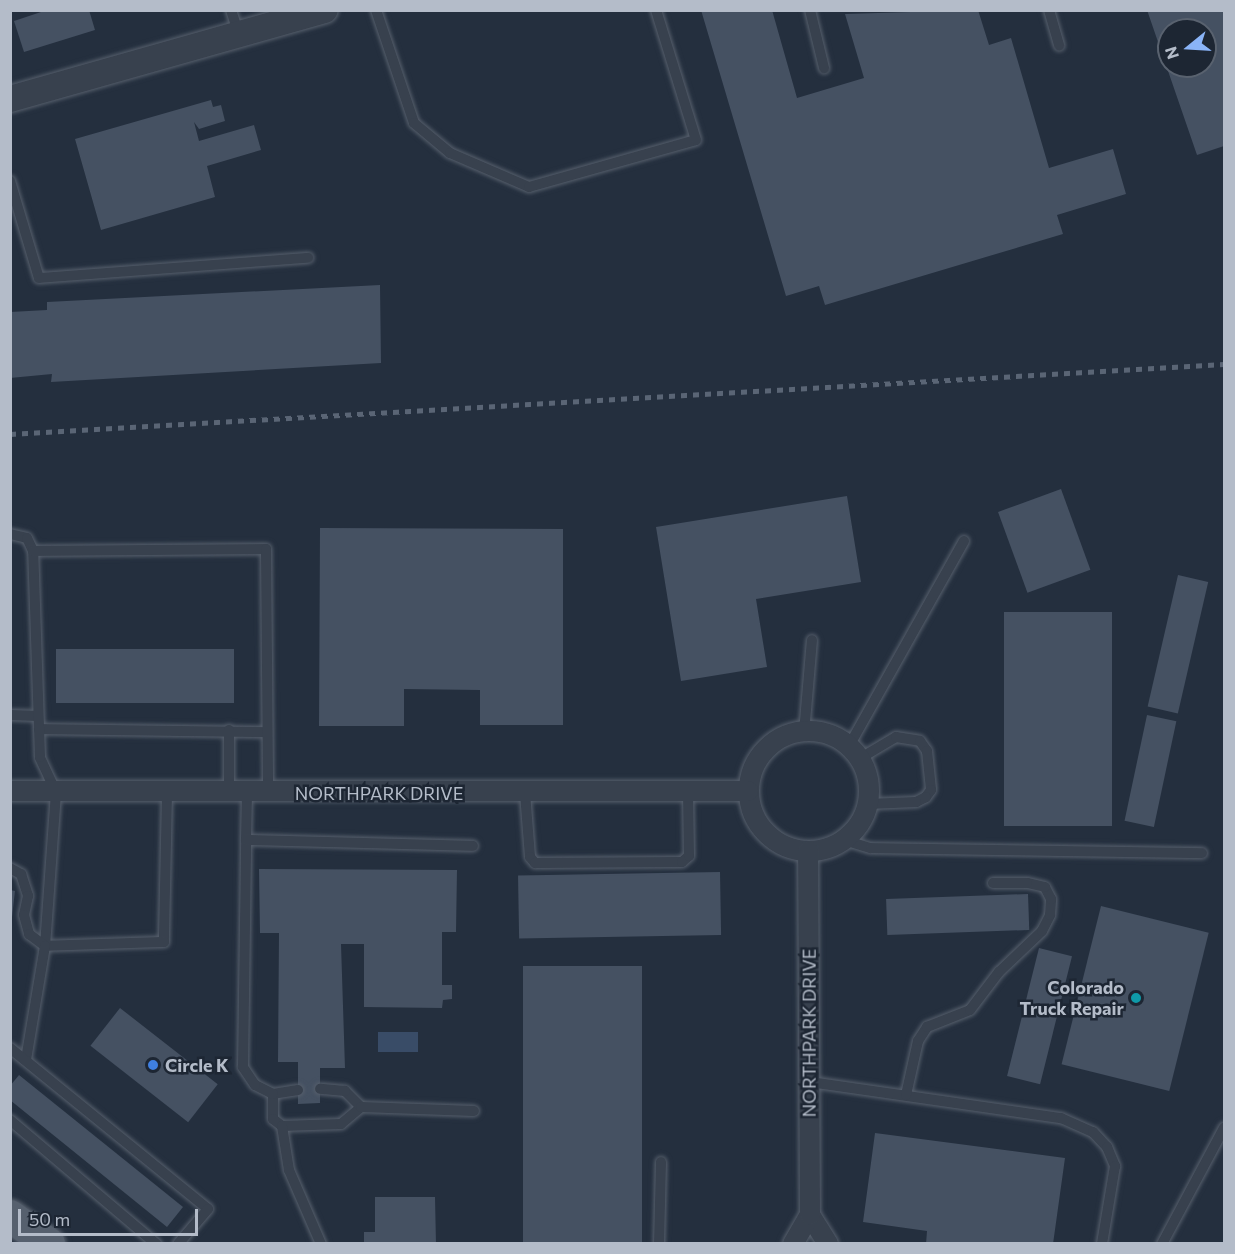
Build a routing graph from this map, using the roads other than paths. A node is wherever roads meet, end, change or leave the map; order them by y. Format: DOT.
graph roads {
  1 [pos="231,10"];
  2 [pos="325,10"];
  3 [pos="376,10"];
  4 [pos="656,10"];
  5 [pos="810,10"];
  6 [pos="1049,10"];
  7 [pos="239,35"];
  8 [pos="1059,45"];
  9 [pos="824,68"];
  10 [pos="10,99"];
  11 [pos="10,181"];
  12 [pos="308,258"];
  13 [pos="10,534"];
  14 [pos="964,541"];
  15 [pos="33,551"];
  16 [pos="812,640"];
  17 [pos="10,715"];
  18 [pos="39,716"];
  19 [pos="39,729"];
  20 [pos="229,730"];
  21 [pos="267,732"];
  22 [pos="804,733"];
  23 [pos="854,752"];
  24 [pos="10,791"];
  25 [pos="748,791"];
  26 [pos="56,792"];
  27 [pos="688,792"];
  28 [pos="167,793"];
  29 [pos="238,793"];
  30 [pos="268,793"];
  31 [pos="525,793"];
  32 [pos="868,804"];
  33 [pos="246,840"];
  34 [pos="844,840"];
  35 [pos="473,846"];
  36 [pos="808,851"];
  37 [pos="1202,853"];
  38 [pos="10,868"];
  39 [pos="993,883"];
  40 [pos="45,946"];
  41 [pos="10,1048"];
  42 [pos="26,1060"];
  43 [pos="810,1082"];
  44 [pos="320,1089"];
  45 [pos="298,1090"];
  46 [pos="273,1094"];
  47 [pos="906,1095"];
  48 [pos="361,1107"];
  49 [pos="474,1111"];
  50 [pos="10,1120"];
  51 [pos="282,1126"];
  52 [pos="1224,1128"];
  53 [pos="661,1162"];
  54 [pos="810,1215"];
  55 [pos="10,1216"];
  56 [pos="49,1244"];
  57 [pos="156,1244"];
  58 [pos="178,1244"];
  59 [pos="321,1244"];
  60 [pos="659,1244"];
  61 [pos="793,1244"];
  62 [pos="828,1244"];
  63 [pos="1102,1244"];
  64 [pos="1162,1244"];
  1 -- 7 [label="lane"];
  2 -- 7 [label="street"];
  3 -- 4 [label="lane"];
  5 -- 9 [label="lane"];
  6 -- 8 [label="lane"];
  7 -- 10 [label="street"];
  11 -- 12 [label="lane"];
  13 -- 15 [label="lane"];
  14 -- 23 [label="lane"];
  15 -- 18 [label="lane"];
  15 -- 21 [label="lane"];
  16 -- 22 [label="lane"];
  17 -- 18 [label="lane"];
  18 -- 19 [label="lane"];
  19 -- 20 [label="lane"];
  19 -- 26 [label="lane"];
  20 -- 21 [label="lane"];
  20 -- 29 [label="lane"];
  21 -- 30 [label="lane"];
  22 -- 23 [label="street"];
  22 -- 25 [label="street"];
  23 -- 32 [label="street"];
  23 -- 32 [label="lane"];
  24 -- 26 [label="street, NORTHPARK DRIVE"];
  25 -- 27 [label="street, NORTHPARK DRIVE"];
  25 -- 36 [label="street"];
  26 -- 28 [label="street, NORTHPARK DRIVE"];
  26 -- 40 [label="lane"];
  27 -- 31 [label="street, NORTHPARK DRIVE"];
  27 -- 31 [label="lane"];
  28 -- 29 [label="street, NORTHPARK DRIVE"];
  28 -- 40 [label="lane"];
  29 -- 30 [label="street, NORTHPARK DRIVE"];
  29 -- 33 [label="lane"];
  30 -- 31 [label="street, NORTHPARK DRIVE"];
  32 -- 34 [label="street"];
  33 -- 35 [label="lane"];
  33 -- 46 [label="lane"];
  34 -- 36 [label="street"];
  34 -- 37 [label="lane"];
  36 -- 43 [label="street, NORTHPARK DRIVE"];
  38 -- 40 [label="lane"];
  39 -- 47 [label="lane"];
  40 -- 42 [label="lane"];
  41 -- 42 [label="lane"];
  42 -- 58 [label="lane"];
  43 -- 47 [label="lane"];
  43 -- 54 [label="street, NORTHPARK DRIVE"];
  44 -- 48 [label="lane"];
  45 -- 46 [label="lane"];
  46 -- 51 [label="lane"];
  47 -- 63 [label="lane"];
  48 -- 49 [label="lane"];
  48 -- 51 [label="lane"];
  50 -- 57 [label="lane"];
  51 -- 59 [label="lane"];
  52 -- 64 [label="lane"];
  53 -- 60 [label="lane"];
  54 -- 61 [label="street"];
  54 -- 62 [label="street"];
  55 -- 56 [label="main road"];
}
